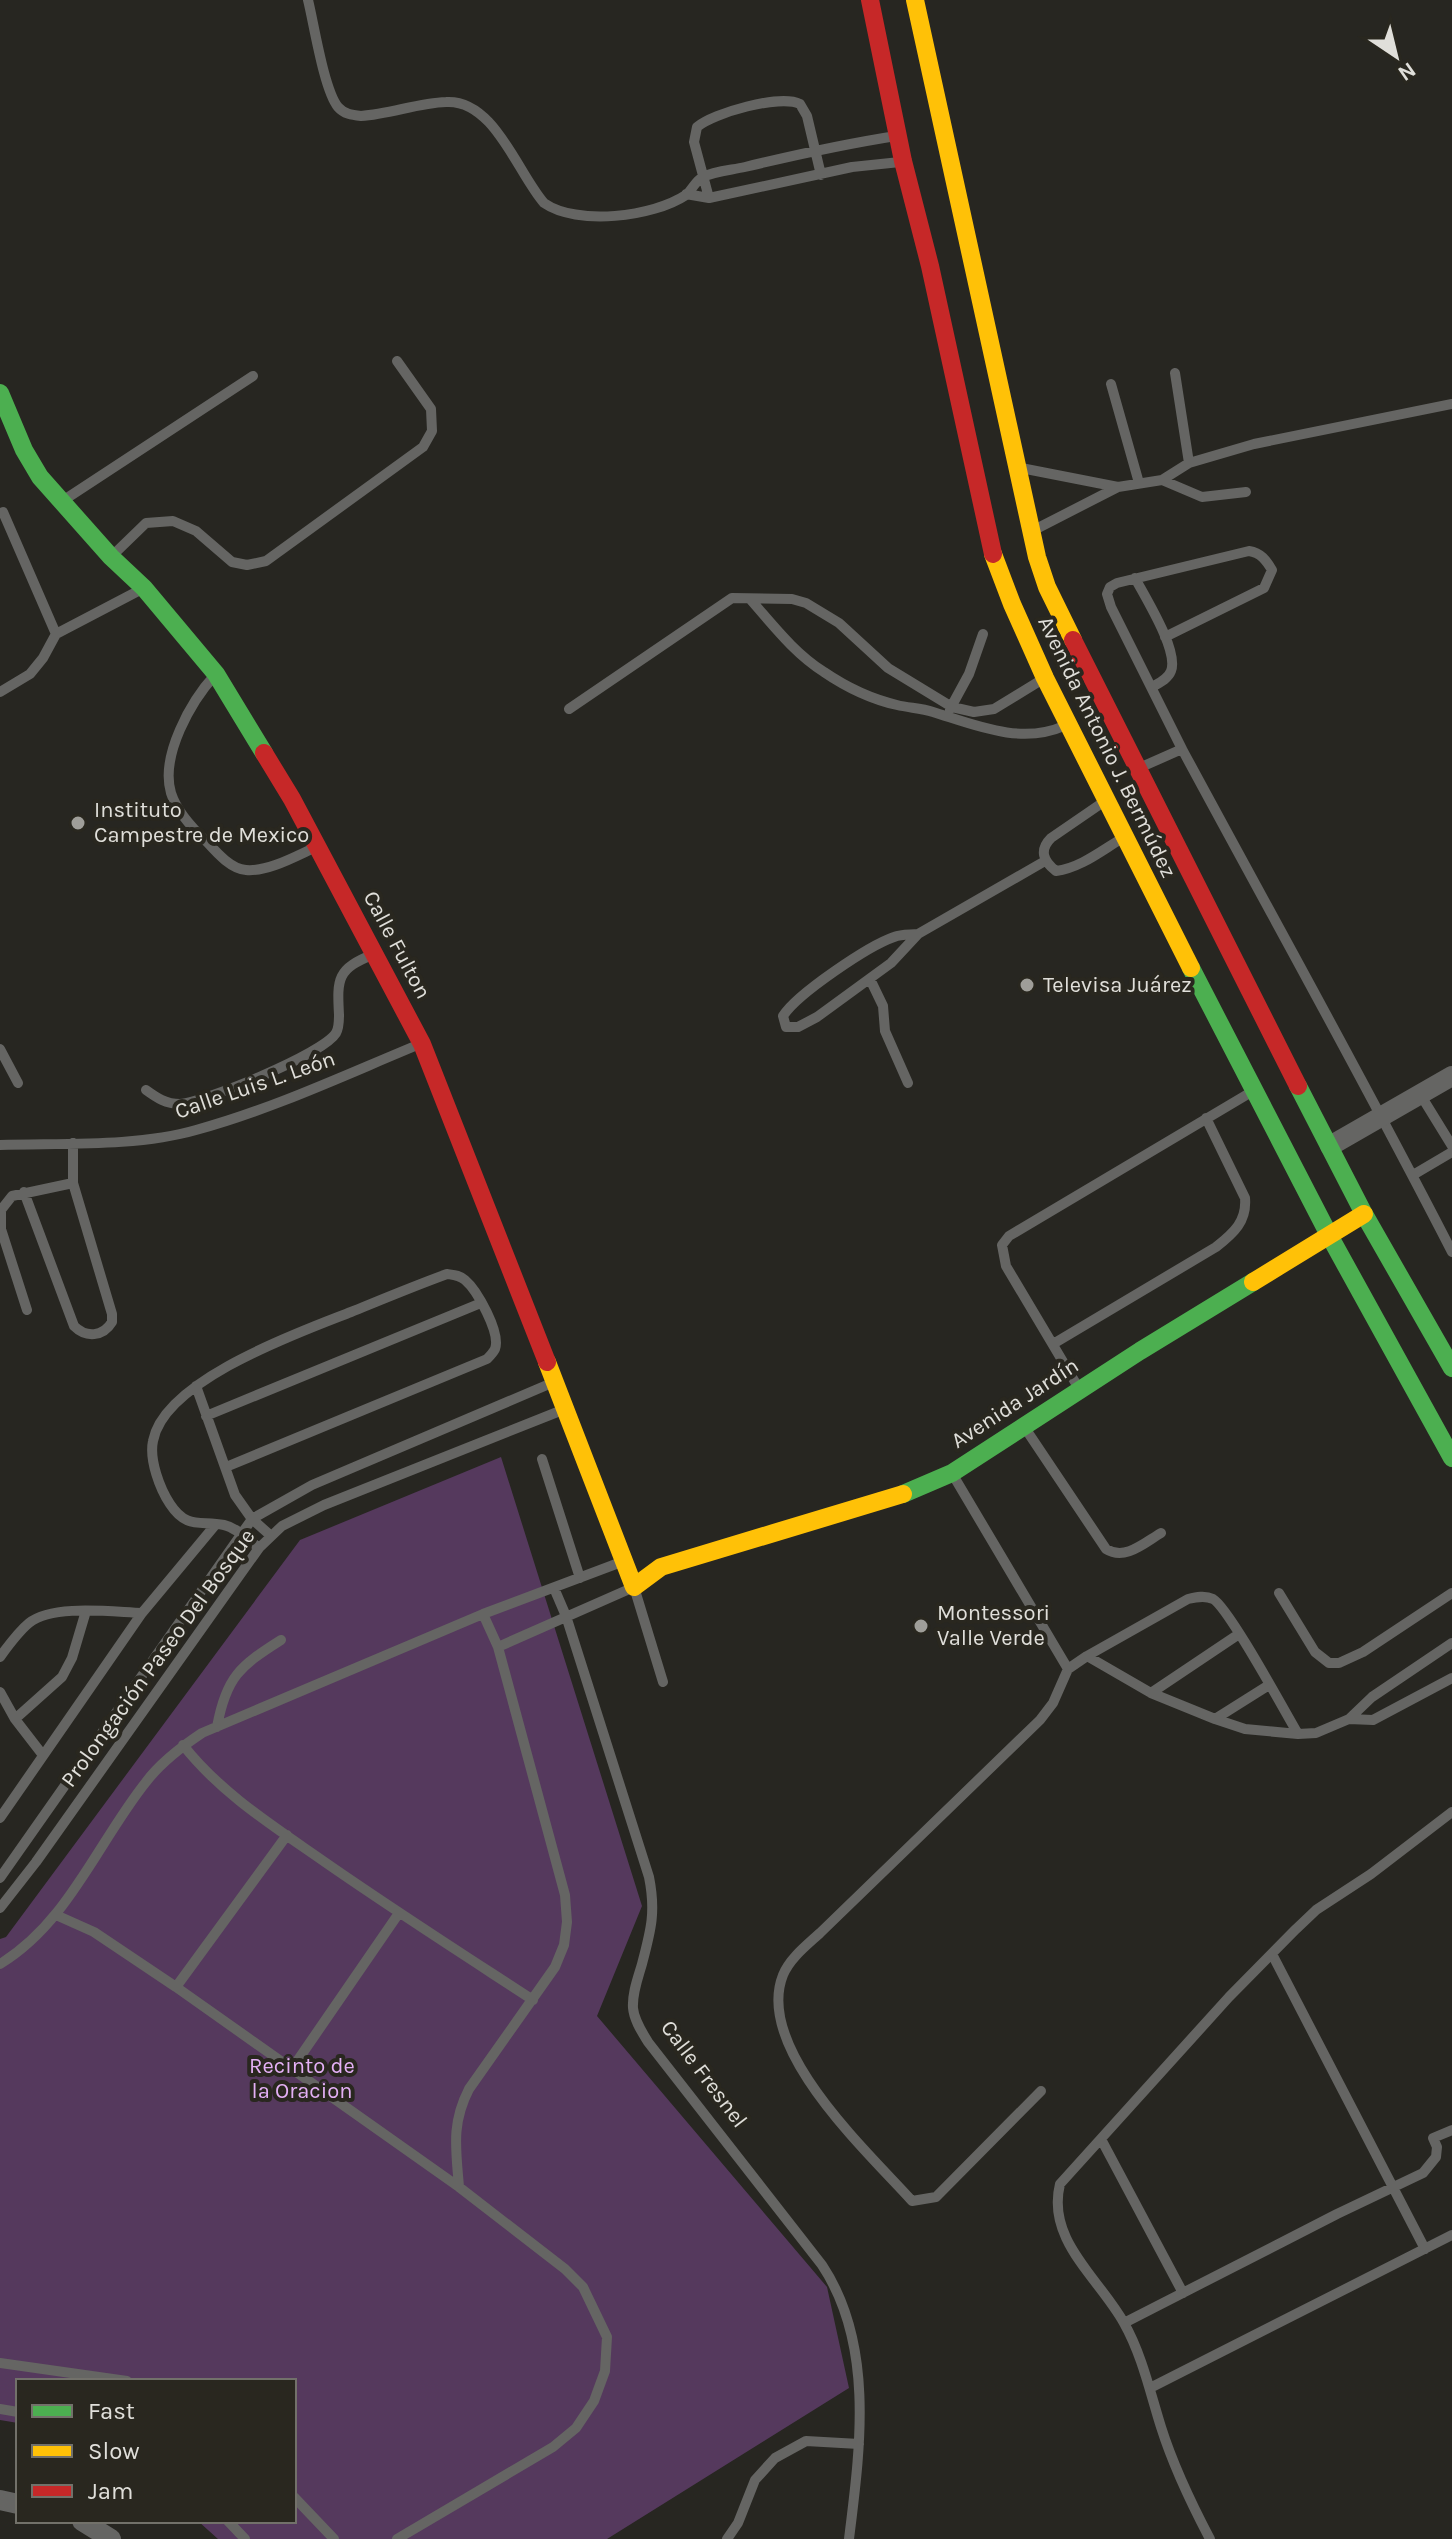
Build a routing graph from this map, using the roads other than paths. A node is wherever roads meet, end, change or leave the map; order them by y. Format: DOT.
graph roads {
  1 [pos="308,0"];
  2 [pos="870,0"];
  3 [pos="915,0"];
  4 [pos="899,135"];
  5 [pos="920,148"];
  6 [pos="814,150"];
  7 [pos="903,161"];
  8 [pos="821,175"];
  9 [pos="702,177"];
  10 [pos="686,194"];
  11 [pos="709,198"];
  12 [pos="953,264"];
  13 [pos="976,288"];
  14 [pos="397,361"];
  15 [pos="1175,373"];
  16 [pos="253,376"];
  17 [pos="1111,384"];
  18 [pos="0,393"];
  19 [pos="1452,404"];
  20 [pos="7,430"];
  21 [pos="1189,463"];
  22 [pos="1016,467"];
  23 [pos="1162,480"];
  24 [pos="1139,483"];
  25 [pos="1118,487"];
  26 [pos="1246,492"];
  27 [pos="62,501"];
  28 [pos="3,512"];
  29 [pos="1031,532"];
  30 [pos="111,557"];
  31 [pos="1135,578"];
  32 [pos="144,588"];
  33 [pos="750,599"];
  34 [pos="56,634"];
  35 [pos="983,634"];
  36 [pos="1165,637"];
  37 [pos="216,674"];
  38 [pos="1045,678"];
  39 [pos="1152,687"];
  40 [pos="0,692"];
  41 [pos="952,707"];
  42 [pos="569,709"];
  43 [pos="943,716"];
  44 [pos="1068,724"];
  45 [pos="1182,749"];
  46 [pos="1136,769"];
  47 [pos="1107,800"];
  48 [pos="1132,831"];
  49 [pos="316,847"];
  50 [pos="1045,861"];
  51 [pos="1164,863"];
  52 [pos="1193,880"];
  53 [pos="1152,892"];
  54 [pos="918,934"];
  55 [pos="375,953"];
  56 [pos="1241,977"];
  57 [pos="870,979"];
  58 [pos="422,1044"];
  59 [pos="0,1049"];
  60 [pos="1452,1076"];
  61 [pos="18,1083"];
  62 [pos="908,1083"];
  63 [pos="146,1090"];
  64 [pos="1253,1091"];
  65 [pos="1420,1094"];
  66 [pos="1383,1116"];
  67 [pos="1206,1118"];
  68 [pos="73,1143"];
  69 [pos="0,1145"];
  70 [pos="1330,1146"];
  71 [pos="1452,1149"];
  72 [pos="1413,1175"];
  73 [pos="73,1183"];
  74 [pos="24,1192"];
  75 [pos="1364,1214"];
  76 [pos="1329,1235"];
  77 [pos="1452,1252"];
  78 [pos="481,1303"];
  79 [pos="27,1310"];
  80 [pos="1053,1344"];
  81 [pos="1452,1368"];
  82 [pos="556,1381"];
  83 [pos="196,1386"];
  84 [pos="1080,1389"];
  85 [pos="566,1409"];
  86 [pos="206,1416"];
  87 [pos="1024,1426"];
  88 [pos="1452,1458"];
  89 [pos="542,1459"];
  90 [pos="226,1467"];
  91 [pos="952,1473"];
  92 [pos="252,1519"];
  93 [pos="216,1524"];
  94 [pos="241,1533"];
  95 [pos="1161,1533"];
  96 [pos="270,1535"];
  97 [pos="259,1548"];
  98 [pos="624,1561"];
  99 [pos="661,1567"];
  100 [pos="580,1578"];
  101 [pos="634,1587"];
  102 [pos="554,1588"];
  103 [pos="1279,1593"];
  104 [pos="1452,1593"];
  105 [pos="86,1611"];
  106 [pos="142,1613"];
  107 [pos="483,1614"];
  108 [pos="566,1616"];
  109 [pos="1239,1634"];
  110 [pos="281,1640"];
  111 [pos="1452,1643"];
  112 [pos="498,1647"];
  113 [pos="1087,1656"];
  114 [pos="0,1657"];
  115 [pos="1068,1669"];
  116 [pos="1452,1678"];
  117 [pos="663,1682"];
  118 [pos="1269,1685"];
  119 [pos="0,1692"];
  120 [pos="1151,1693"];
  121 [pos="15,1719"];
  122 [pos="1215,1719"];
  123 [pos="1349,1719"];
  124 [pos="217,1727"];
  125 [pos="1298,1734"];
  126 [pos="183,1745"];
  127 [pos="42,1754"];
  128 [pos="1452,1812"];
  129 [pos="0,1818"];
  130 [pos="287,1835"];
  131 [pos="0,1878"];
  132 [pos="0,1908"];
  133 [pos="399,1913"];
  134 [pos="56,1915"];
  135 [pos="1272,1954"];
  136 [pos="0,1964"];
  137 [pos="176,1987"];
  138 [pos="533,2000"];
  139 [pos="291,2070"];
  140 [pos="1041,2091"];
  141 [pos="1452,2130"];
  142 [pos="1101,2139"];
  143 [pos="459,2187"];
  144 [pos="1392,2187"];
  145 [pos="1452,2235"];
  146 [pos="1425,2249"];
  147 [pos="1183,2293"];
  148 [pos="1124,2323"];
  149 [pos="0,2363"];
  150 [pos="113,2379"];
  151 [pos="1150,2388"];
  152 [pos="859,2444"];
  153 [pos="296,2499"];
  154 [pos="85,2523"];
  155 [pos="230,2523"];
  156 [pos="111,2539"];
  157 [pos="245,2539"];
  158 [pos="334,2539"];
  159 [pos="397,2539"];
  160 [pos="727,2539"];
  161 [pos="849,2539"];
  162 [pos="1210,2539"];
  1 -- 10 [label="lane"];
  2 -- 4 [label="main road, Avenida Antonio J. Bermúdez"];
  3 -- 13 [label="main road, Avenida Antonio J. Bermúdez"];
  4 -- 5 [label="main road"];
  4 -- 6 [label="lane"];
  4 -- 7 [label="main road, Avenida Antonio J. Bermúdez"];
  6 -- 8 [label="lane"];
  6 -- 9 [label="lane"];
  6 -- 9 [label="lane"];
  7 -- 8 [label="lane"];
  7 -- 38 [label="main road, Avenida Antonio J. Bermúdez"];
  8 -- 11 [label="lane"];
  9 -- 10 [label="lane"];
  9 -- 11 [label="lane"];
  10 -- 11 [label="lane"];
  12 -- 13 [label="main road"];
  13 -- 22 [label="main road, Avenida Antonio J. Bermúdez"];
  14 -- 30 [label="lane"];
  15 -- 21 [label="lane"];
  16 -- 27 [label="lane"];
  17 -- 24 [label="lane"];
  18 -- 20 [label="main road, Calle Fulton"];
  19 -- 21 [label="lane"];
  20 -- 27 [label="main road, Calle Fulton"];
  21 -- 23 [label="lane"];
  22 -- 25 [label="lane"];
  22 -- 29 [label="main road, Avenida Antonio J. Bermúdez"];
  23 -- 24 [label="lane"];
  23 -- 26 [label="lane"];
  24 -- 25 [label="lane"];
  25 -- 29 [label="lane"];
  27 -- 30 [label="main road, Calle Fulton"];
  28 -- 34 [label="lane"];
  29 -- 46 [label="main road, Avenida Antonio J. Bermúdez"];
  30 -- 32 [label="main road, Calle Fulton"];
  31 -- 36 [label="lane"];
  31 -- 36 [label="lane"];
  31 -- 39 [label="lane"];
  32 -- 34 [label="lane"];
  32 -- 37 [label="main road, Calle Fulton"];
  33 -- 41 [label="lane"];
  33 -- 42 [label="lane"];
  33 -- 43 [label="lane"];
  34 -- 40 [label="lane"];
  35 -- 41 [label="lane"];
  36 -- 39 [label="lane"];
  37 -- 49 [label="main road, Calle Fulton"];
  37 -- 49 [label="lane"];
  38 -- 41 [label="lane"];
  38 -- 44 [label="main road, Avenida Antonio J. Bermúdez"];
  39 -- 45 [label="lane"];
  41 -- 43 [label="lane"];
  43 -- 44 [label="lane"];
  44 -- 47 [label="main road, Avenida Antonio J. Bermúdez"];
  45 -- 46 [label="lane"];
  45 -- 66 [label="lane"];
  46 -- 52 [label="main road, Avenida Antonio J. Bermúdez"];
  47 -- 48 [label="main road"];
  47 -- 50 [label="lane"];
  48 -- 50 [label="lane"];
  48 -- 53 [label="main road, Avenida Antonio J. Bermúdez"];
  49 -- 55 [label="main road, Calle Fulton"];
  50 -- 54 [label="lane"];
  51 -- 52 [label="main road"];
  52 -- 56 [label="main road, Avenida Antonio J. Bermúdez"];
  53 -- 56 [label="main road"];
  53 -- 64 [label="main road, Avenida Antonio J. Bermúdez"];
  54 -- 57 [label="lane"];
  54 -- 57 [label="lane"];
  55 -- 58 [label="main road, Calle Fulton"];
  55 -- 63 [label="lane"];
  56 -- 70 [label="main road, Avenida Antonio J. Bermúdez"];
  57 -- 62 [label="lane"];
  58 -- 68 [label="lane, Calle Luis L. León"];
  58 -- 82 [label="main road, Calle Fulton"];
  59 -- 61 [label="lane"];
  60 -- 65 [label="street"];
  64 -- 67 [label="lane"];
  64 -- 76 [label="main road, Avenida Antonio J. Bermúdez"];
  65 -- 66 [label="street"];
  65 -- 71 [label="lane"];
  66 -- 70 [label="street"];
  66 -- 72 [label="lane"];
  67 -- 80 [label="lane"];
  67 -- 80 [label="lane"];
  68 -- 69 [label="lane, Calle Luis L. León"];
  68 -- 73 [label="lane"];
  70 -- 75 [label="main road, Avenida Antonio J. Bermúdez"];
  71 -- 72 [label="lane"];
  72 -- 77 [label="lane"];
  73 -- 74 [label="lane"];
  73 -- 74 [label="lane"];
  74 -- 79 [label="lane"];
  75 -- 76 [label="main road, Avenida Jardín"];
  75 -- 81 [label="main road, Avenida Antonio J. Bermúdez"];
  76 -- 84 [label="main road, Avenida Jardín"];
  76 -- 88 [label="main road, Avenida Antonio J. Bermúdez"];
  78 -- 83 [label="lane"];
  78 -- 86 [label="lane"];
  78 -- 90 [label="lane"];
  80 -- 84 [label="lane"];
  82 -- 85 [label="main road, Calle Fulton"];
  82 -- 92 [label="lane, Prolongación Paseo Del Bosque"];
  83 -- 86 [label="lane"];
  83 -- 93 [label="lane"];
  84 -- 87 [label="main road, Avenida Jardín"];
  85 -- 96 [label="lane, Prolongación Paseo Del Bosque"];
  85 -- 98 [label="main road, Calle Fulton"];
  86 -- 90 [label="lane"];
  87 -- 91 [label="main road, Avenida Jardín"];
  87 -- 95 [label="lane"];
  89 -- 100 [label="lane"];
  90 -- 92 [label="lane"];
  91 -- 99 [label="main road, Avenida Jardín"];
  91 -- 115 [label="lane"];
  92 -- 94 [label="lane, Prolongación Paseo Del Bosque"];
  92 -- 96 [label="lane"];
  93 -- 94 [label="lane"];
  93 -- 106 [label="lane"];
  94 -- 97 [label="lane"];
  94 -- 131 [label="lane, Prolongación Paseo Del Bosque"];
  96 -- 97 [label="lane, Prolongación Paseo Del Bosque"];
  97 -- 132 [label="lane, Prolongación Paseo Del Bosque"];
  98 -- 99 [label="street, Avenida Jardín"];
  98 -- 100 [label="lane"];
  98 -- 101 [label="main road, Calle Fulton"];
  99 -- 101 [label="main road, Avenida Jardín"];
  100 -- 102 [label="lane"];
  101 -- 108 [label="lane"];
  101 -- 117 [label="lane"];
  102 -- 107 [label="lane"];
  102 -- 108 [label="lane, Calle Fresnel"];
  103 -- 104 [label="lane"];
  105 -- 106 [label="lane"];
  105 -- 114 [label="lane"];
  105 -- 121 [label="lane"];
  106 -- 127 [label="lane"];
  107 -- 112 [label="lane"];
  107 -- 124 [label="lane"];
  108 -- 112 [label="lane"];
  108 -- 152 [label="lane, Calle Fresnel"];
  109 -- 113 [label="lane"];
  109 -- 118 [label="lane"];
  109 -- 120 [label="lane"];
  110 -- 124 [label="lane"];
  111 -- 123 [label="lane"];
  112 -- 138 [label="lane"];
  113 -- 115 [label="lane"];
  113 -- 120 [label="lane"];
  115 -- 140 [label="lane"];
  116 -- 123 [label="lane"];
  118 -- 122 [label="lane"];
  118 -- 125 [label="lane"];
  119 -- 121 [label="lane"];
  120 -- 122 [label="lane"];
  121 -- 127 [label="lane"];
  122 -- 125 [label="lane"];
  123 -- 125 [label="lane"];
  124 -- 126 [label="lane"];
  126 -- 130 [label="lane"];
  126 -- 134 [label="lane"];
  127 -- 129 [label="lane"];
  128 -- 135 [label="lane"];
  130 -- 133 [label="lane"];
  130 -- 137 [label="lane"];
  133 -- 138 [label="lane"];
  133 -- 139 [label="lane"];
  134 -- 136 [label="lane"];
  134 -- 137 [label="lane"];
  135 -- 142 [label="lane"];
  135 -- 144 [label="lane"];
  137 -- 139 [label="lane"];
  138 -- 143 [label="lane"];
  139 -- 143 [label="lane"];
  141 -- 144 [label="lane"];
  142 -- 147 [label="lane"];
  142 -- 148 [label="lane"];
  143 -- 159 [label="lane"];
  144 -- 146 [label="lane"];
  144 -- 147 [label="lane"];
  145 -- 146 [label="lane"];
  146 -- 151 [label="lane"];
  147 -- 148 [label="lane"];
  148 -- 151 [label="lane"];
  149 -- 150 [label="lane"];
  151 -- 162 [label="lane"];
  152 -- 160 [label="lane"];
  152 -- 161 [label="lane, Calle Fresnel"];
  153 -- 158 [label="lane"];
  154 -- 156 [label="street"];
  155 -- 157 [label="lane"];
}
